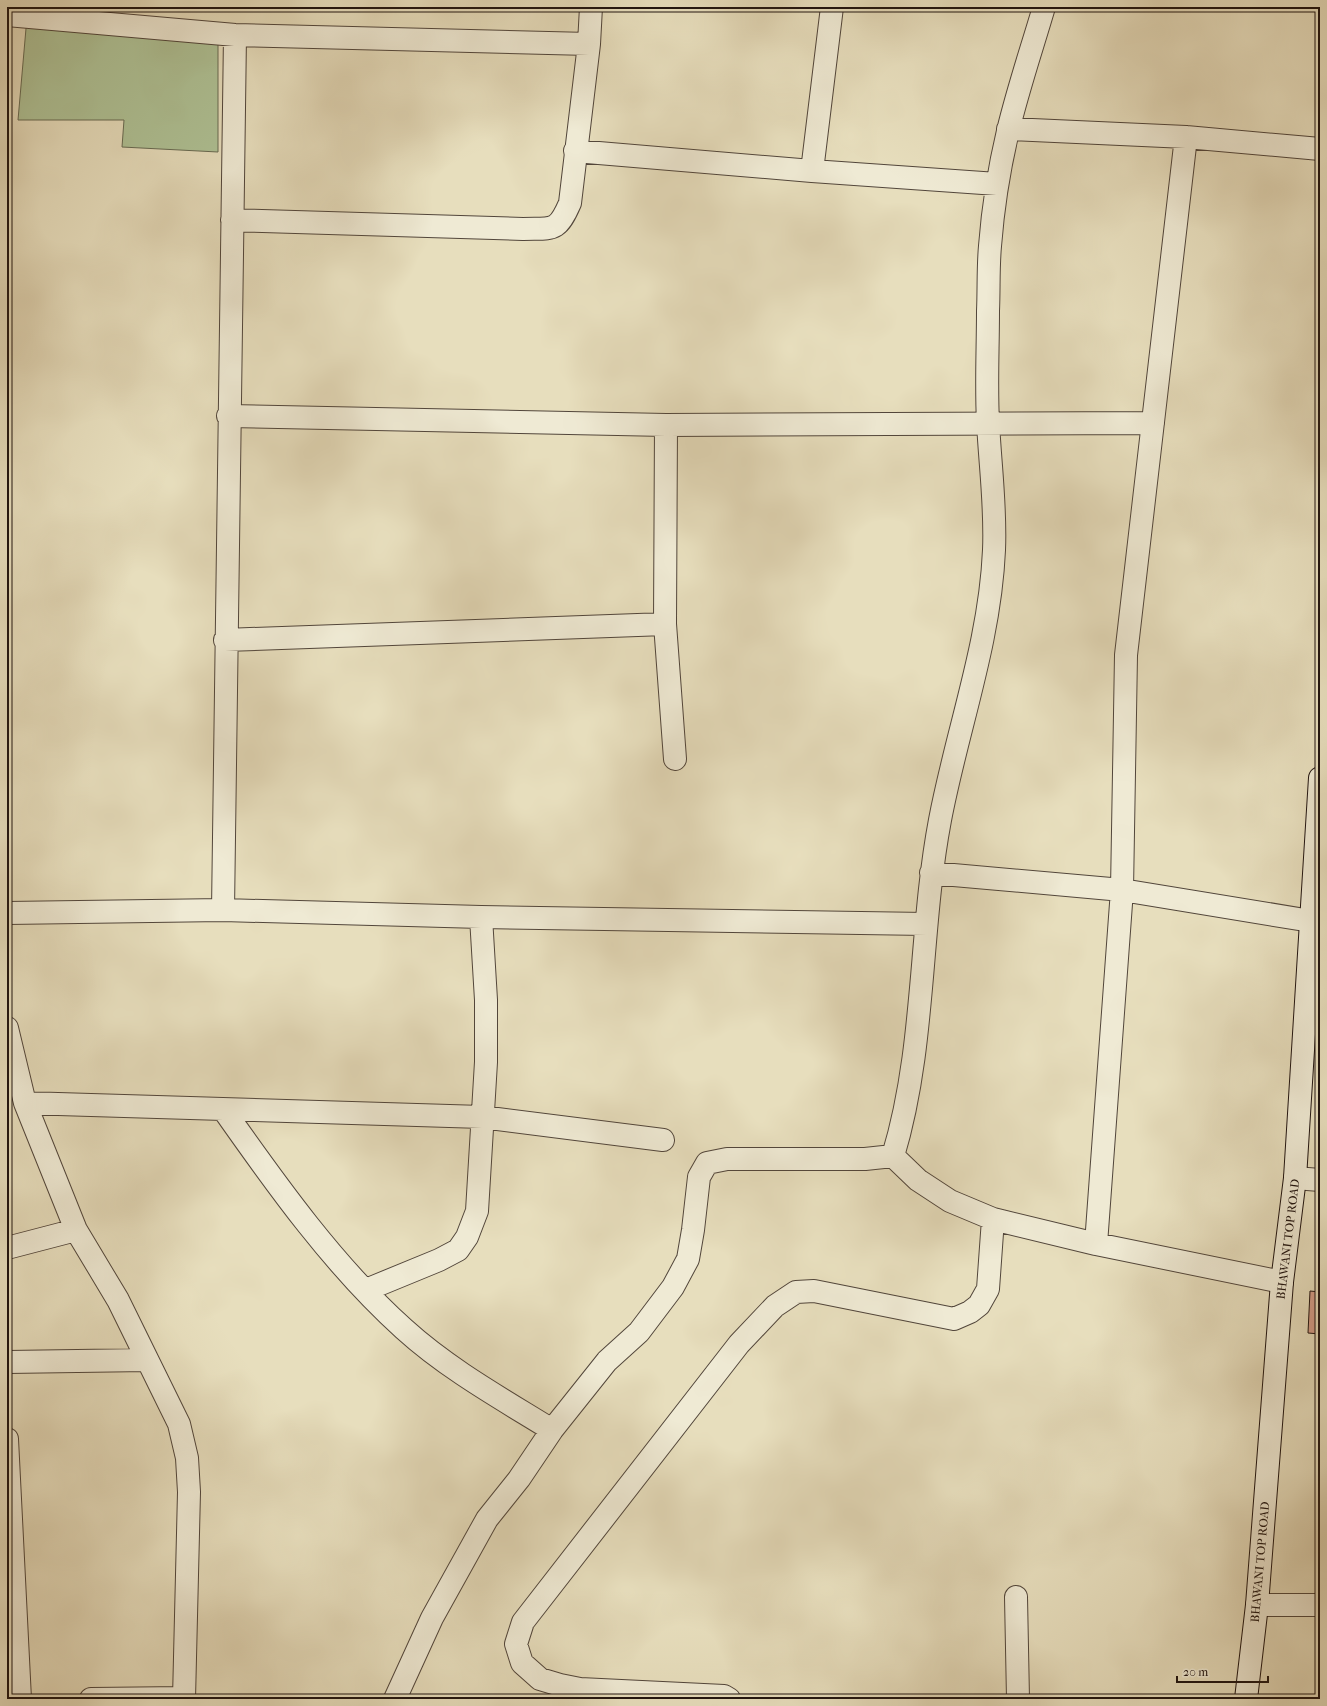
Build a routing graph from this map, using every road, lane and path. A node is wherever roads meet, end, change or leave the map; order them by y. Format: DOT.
graph roads {
  1 [pos="591,7"];
  2 [pos="832,7"];
  3 [pos="1044,7"];
  4 [pos="7,15"];
  5 [pos="235,35"];
  6 [pos="589,44"];
  7 [pos="1008,129"];
  8 [pos="1186,137"];
  9 [pos="1320,149"];
  10 [pos="575,151"];
  11 [pos="812,171"];
  12 [pos="997,184"];
  13 [pos="232,220"];
  14 [pos="228,416"];
  15 [pos="988,422"];
  16 [pos="1153,423"];
  17 [pos="666,425"];
  18 [pos="665,624"];
  19 [pos="225,640"];
  20 [pos="675,759"];
  21 [pos="1320,778"];
  22 [pos="931,873"];
  23 [pos="1122,890"];
  24 [pos="223,910"];
  25 [pos="7,913"];
  26 [pos="481,917"];
  27 [pos="1311,921"];
  28 [pos="926,924"];
  29 [pos="7,1028"];
  30 [pos="25,1103"];
  31 [pos="223,1109"];
  32 [pos="482,1117"];
  33 [pos="663,1140"];
  34 [pos="893,1156"];
  35 [pos="1295,1178"];
  36 [pos="1320,1180"];
  37 [pos="993,1219"];
  38 [pos="76,1230"];
  39 [pos="1096,1244"];
  40 [pos="7,1248"];
  41 [pos="1282,1282"];
  42 [pos="366,1290"];
  43 [pos="147,1360"];
  44 [pos="7,1362"];
  45 [pos="552,1430"];
  46 [pos="7,1439"];
  47 [pos="1016,1597"];
  48 [pos="1256,1605"];
  49 [pos="1320,1605"];
  50 [pos="184,1698"];
  51 [pos="20,1699"];
  52 [pos="91,1699"];
  53 [pos="396,1699"];
  54 [pos="729,1699"];
  55 [pos="1018,1699"];
  56 [pos="1246,1699"];
  1 -- 6 [label="street"];
  2 -- 11 [label="street"];
  3 -- 7 [label="street"];
  4 -- 5 [label="street"];
  5 -- 6 [label="street"];
  5 -- 13 [label="street"];
  6 -- 10 [label="street"];
  7 -- 8 [label="street"];
  7 -- 12 [label="street"];
  8 -- 9 [label="street"];
  8 -- 16 [label="street"];
  10 -- 11 [label="street"];
  10 -- 13 [label="street"];
  11 -- 12 [label="street"];
  12 -- 15 [label="street"];
  13 -- 14 [label="street"];
  14 -- 17 [label="street"];
  14 -- 19 [label="street"];
  15 -- 16 [label="street"];
  15 -- 17 [label="street"];
  15 -- 22 [label="street"];
  16 -- 23 [label="street"];
  17 -- 18 [label="street"];
  18 -- 19 [label="street"];
  18 -- 20 [label="street"];
  19 -- 24 [label="street"];
  21 -- 27 [label="street, BHAWANI TOP ROAD"];
  22 -- 23 [label="street"];
  22 -- 28 [label="street"];
  23 -- 27 [label="street"];
  23 -- 39 [label="street"];
  24 -- 25 [label="street"];
  24 -- 26 [label="street"];
  26 -- 28 [label="street"];
  26 -- 32 [label="street"];
  27 -- 35 [label="street, BHAWANI TOP ROAD"];
  28 -- 34 [label="street"];
  29 -- 30 [label="street"];
  30 -- 31 [label="street"];
  30 -- 38 [label="street"];
  31 -- 32 [label="street"];
  31 -- 42 [label="street"];
  32 -- 33 [label="street"];
  32 -- 42 [label="street"];
  34 -- 37 [label="street"];
  34 -- 45 [label="street"];
  35 -- 36 [label="street"];
  35 -- 41 [label="street, BHAWANI TOP ROAD"];
  37 -- 39 [label="street"];
  37 -- 54 [label="street"];
  38 -- 40 [label="street"];
  38 -- 43 [label="street"];
  39 -- 41 [label="street"];
  41 -- 48 [label="street, BHAWANI TOP ROAD"];
  42 -- 45 [label="street"];
  43 -- 44 [label="street"];
  43 -- 50 [label="street"];
  45 -- 53 [label="street"];
  46 -- 51 [label="street"];
  47 -- 55 [label="street"];
  48 -- 49 [label="street"];
  48 -- 56 [label="street, BHAWANI TOP ROAD"];
  50 -- 52 [label="street"];
}
